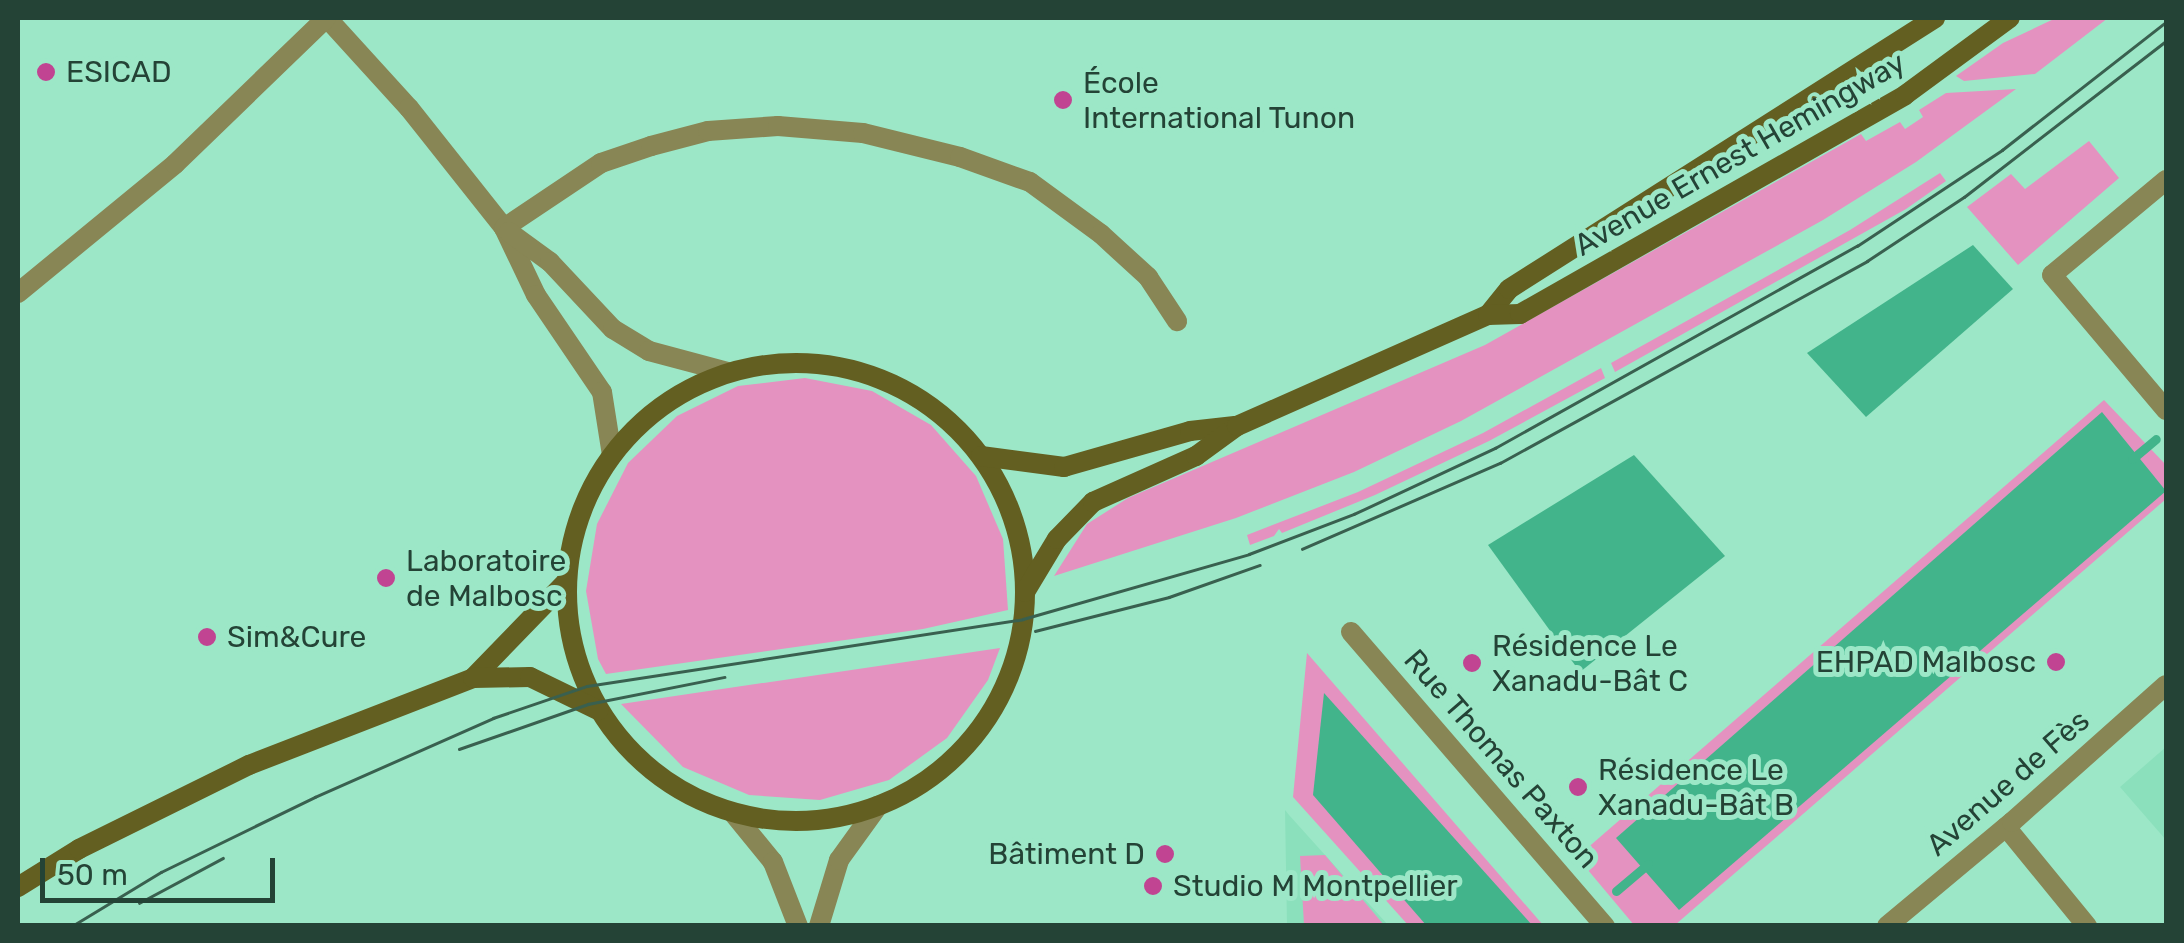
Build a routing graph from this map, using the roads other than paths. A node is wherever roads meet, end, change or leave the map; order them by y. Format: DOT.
graph roads {
  1 [pos="326,18"];
  2 [pos="1935,18"];
  3 [pos="2010,18"];
  4 [pos="2166,180"];
  5 [pos="504,228"];
  6 [pos="18,293"];
  7 [pos="1488,316"];
  8 [pos="1178,320"];
  9 [pos="728,372"];
  10 [pos="2166,410"];
  11 [pos="1237,426"];
  12 [pos="612,455"];
  13 [pos="981,456"];
  14 [pos="567,582"];
  15 [pos="1025,592"];
  16 [pos="1351,632"];
  17 [pos="472,678"];
  18 [pos="2166,686"];
  19 [pos="600,711"];
  20 [pos="878,806"];
  21 [pos="733,812"];
  22 [pos="2006,828"];
  23 [pos="18,887"];
  24 [pos="798,926"];
  25 [pos="820,926"];
  26 [pos="1605,926"];
  27 [pos="1887,926"];
  28 [pos="2087,926"];
  1 -- 5 [label="street"];
  1 -- 6 [label="street"];
  2 -- 7 [label="main road, Avenue Ernest Hemingway"];
  3 -- 7 [label="main road, Avenue Ernest Hemingway"];
  4 -- 10 [label="street"];
  5 -- 8 [label="street"];
  5 -- 9 [label="street"];
  5 -- 12 [label="street"];
  7 -- 11 [label="main road, Avenue Ernest Hemingway"];
  9 -- 12 [label="main road"];
  9 -- 13 [label="main road"];
  11 -- 13 [label="main road, Avenue Ernest Hemingway"];
  11 -- 15 [label="main road, Avenue Ernest Hemingway"];
  12 -- 14 [label="main road"];
  13 -- 15 [label="main road"];
  14 -- 17 [label="main road"];
  14 -- 19 [label="main road"];
  15 -- 20 [label="main road"];
  16 -- 26 [label="street, Rue Thomas Paxton"];
  17 -- 19 [label="main road"];
  17 -- 23 [label="main road"];
  18 -- 22 [label="street, Avenue de Fès"];
  19 -- 21 [label="main road"];
  20 -- 21 [label="main road"];
  20 -- 25 [label="street"];
  21 -- 24 [label="street"];
  22 -- 27 [label="street, Avenue de Fès"];
  22 -- 28 [label="street"];
}
